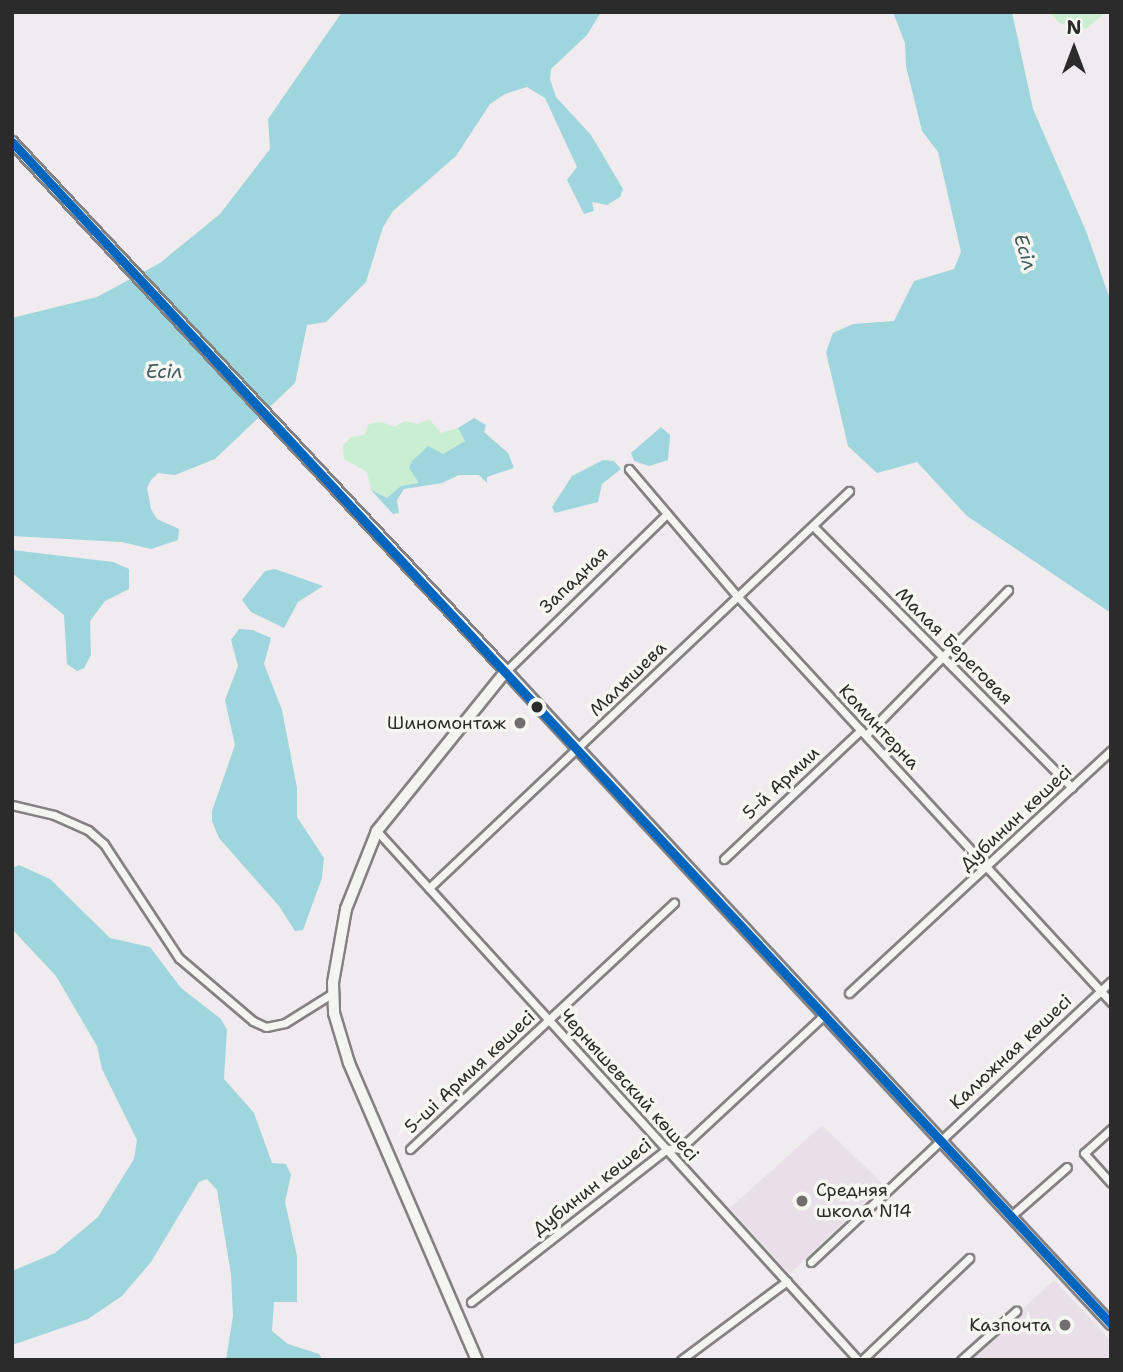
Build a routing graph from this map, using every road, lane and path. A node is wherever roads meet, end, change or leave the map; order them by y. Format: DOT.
graph roads {
  1 [pos="12,142"];
  2 [pos="629,469"];
  3 [pos="849,491"];
  4 [pos="667,514"];
  5 [pos="813,526"];
  6 [pos="1009,590"];
  7 [pos="738,597"];
  8 [pos="942,657"];
  9 [pos="506,671"];
  10 [pos="863,733"];
  11 [pos="577,749"];
  12 [pos="1111,750"];
  13 [pos="1072,789"];
  14 [pos="12,805"];
  15 [pos="377,831"];
  16 [pos="724,859"];
  17 [pos="987,867"];
  18 [pos="429,888"];
  19 [pos="674,903"];
  20 [pos="1111,981"];
  21 [pos="1100,991"];
  22 [pos="333,993"];
  23 [pos="849,993"];
  24 [pos="1111,1002"];
  25 [pos="824,1015"];
  26 [pos="549,1020"];
  27 [pos="1111,1129"];
  28 [pos="940,1141"];
  29 [pos="410,1149"];
  30 [pos="667,1149"];
  31 [pos="1067,1167"];
  32 [pos="1111,1183"];
  33 [pos="1011,1216"];
  34 [pos="969,1258"];
  35 [pos="811,1262"];
  36 [pos="787,1281"];
  37 [pos="471,1302"];
  38 [pos="1016,1311"];
  39 [pos="1111,1324"];
  40 [pos="477,1360"];
  41 [pos="681,1360"];
  42 [pos="860,1360"];
  43 [pos="961,1360"];
  1 -- 9 [label="highway"];
  2 -- 4 [label="street, Коминтерна"];
  3 -- 5 [label="street, Малышева"];
  4 -- 7 [label="street, Коминтерна"];
  4 -- 9 [label="street, Западная"];
  5 -- 7 [label="street, Малышева"];
  5 -- 8 [label="street, Малая Береговая"];
  6 -- 8 [label="street, 5-й Армии"];
  7 -- 10 [label="street, Коминтерна"];
  7 -- 11 [label="street, Малышева"];
  8 -- 10 [label="street, 5-й Армии"];
  8 -- 13 [label="street, Малая Береговая"];
  9 -- 11 [label="main road"];
  9 -- 15 [label="highway"];
  10 -- 16 [label="street, 5-й Армии"];
  10 -- 17 [label="street, Коминтерна"];
  11 -- 18 [label="street, Малышева"];
  11 -- 25 [label="main road"];
  12 -- 13 [label="street, Дубинин көшесі"];
  13 -- 17 [label="street, Дубинин көшесі"];
  14 -- 22 [label="street"];
  15 -- 18 [label="street, Чернышевский көшесі"];
  15 -- 22 [label="highway"];
  17 -- 21 [label="street, Коминтерна"];
  17 -- 23 [label="street, Дубинин көшесі"];
  18 -- 26 [label="street, Чернышевский көшесі"];
  19 -- 26 [label="street, 5-ші Армия көшесі"];
  20 -- 21 [label="street, Калюжная көшесі"];
  21 -- 24 [label="street, Коминтерна"];
  21 -- 28 [label="street, Калюжная көшесі"];
  22 -- 40 [label="highway"];
  25 -- 28 [label="main road"];
  25 -- 30 [label="street, Дубинин көшесі"];
  26 -- 29 [label="street, 5-ші Армия көшесі"];
  26 -- 30 [label="street, Чернышевский көшесі"];
  27 -- 32 [label="street"];
  28 -- 33 [label="main road"];
  28 -- 35 [label="street, Калюжная көшесі"];
  30 -- 36 [label="street, Чернышевский көшесі"];
  30 -- 37 [label="street, Дубинин көшесі"];
  31 -- 33 [label="street"];
  33 -- 39 [label="main road"];
  34 -- 42 [label="street"];
  36 -- 41 [label="street"];
  36 -- 42 [label="street, Чернышевский көшесі"];
  38 -- 43 [label="street"];
}
